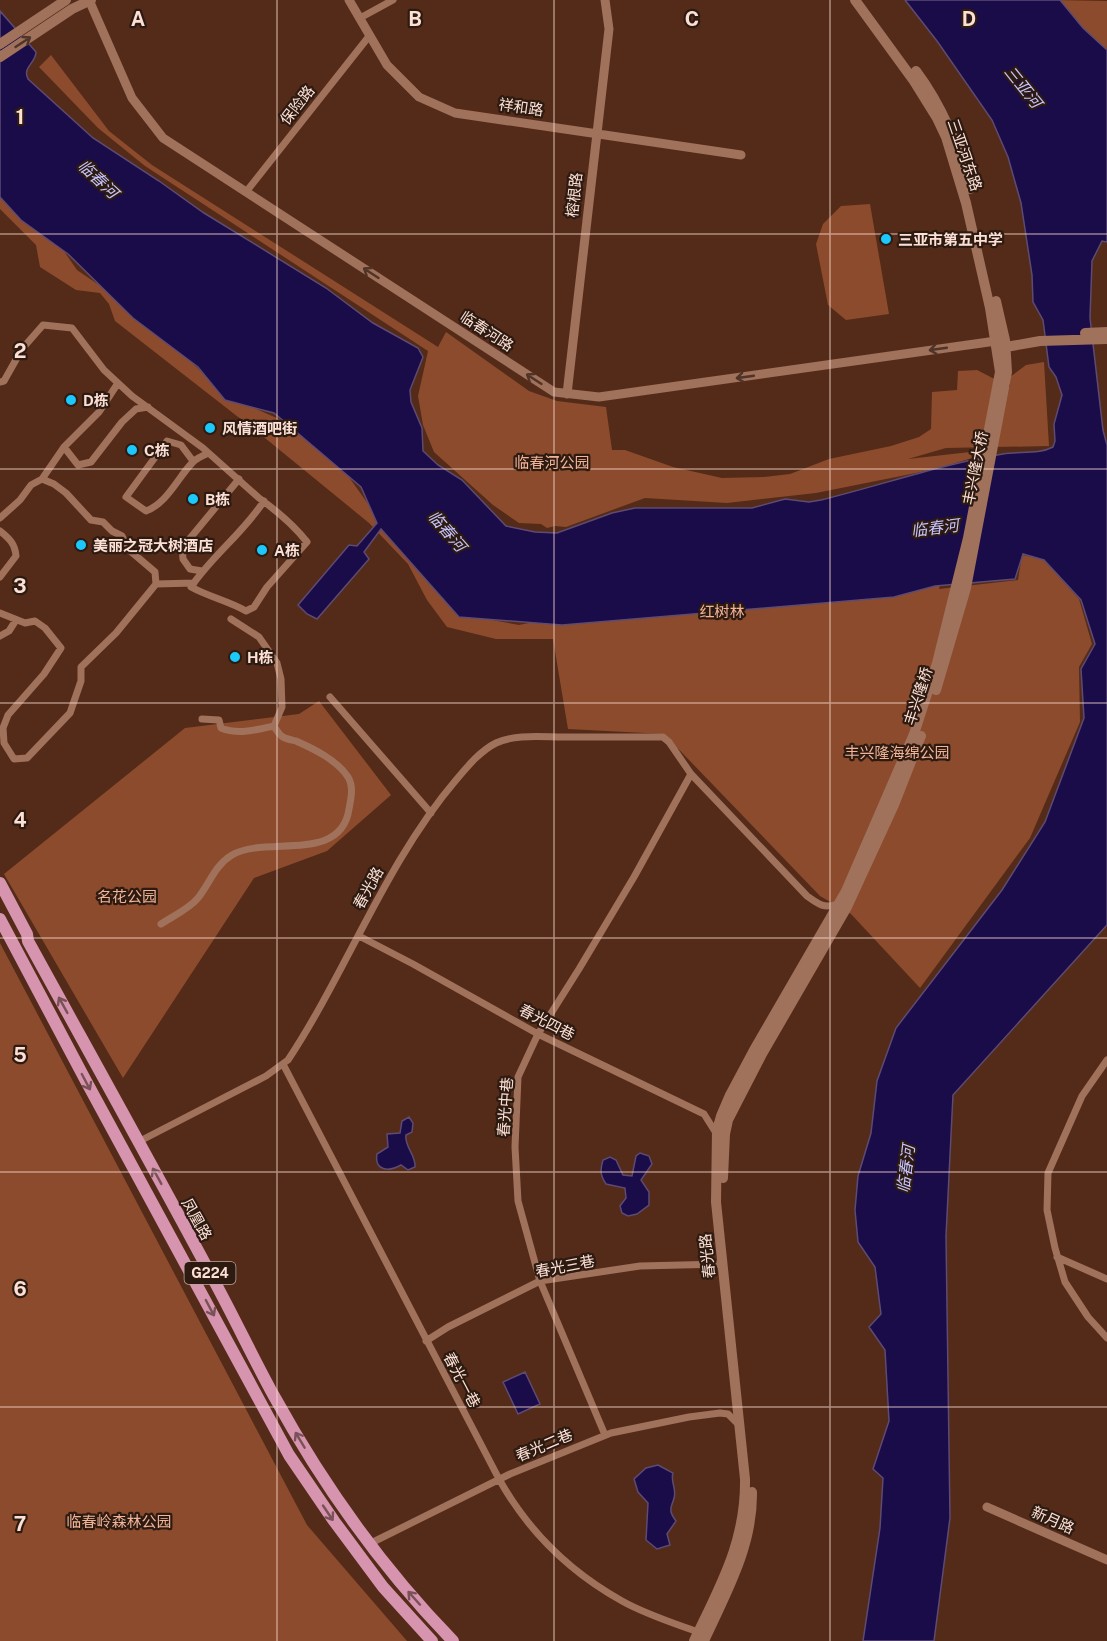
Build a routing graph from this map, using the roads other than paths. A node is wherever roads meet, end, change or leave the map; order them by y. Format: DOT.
graph roads {
  1 [pos="66,0"];
  2 [pos="89,0"];
  3 [pos="349,0"];
  4 [pos="393,0"];
  5 [pos="604,0"];
  6 [pos="855,0"];
  7 [pos="863,0"];
  8 [pos="360,18"];
  9 [pos="370,35"];
  10 [pos="0,44"];
  11 [pos="0,57"];
  12 [pos="596,134"];
  13 [pos="741,155"];
  14 [pos="246,192"];
  15 [pos="1107,332"];
  16 [pos="1040,338"];
  17 [pos="1107,339"];
  18 [pos="1002,343"];
  19 [pos="0,382"];
  20 [pos="117,383"];
  21 [pos="567,394"];
  22 [pos="148,407"];
  23 [pos="64,447"];
  24 [pos="208,453"];
  25 [pos="193,461"];
  26 [pos="42,479"];
  27 [pos="239,479"];
  28 [pos="264,501"];
  29 [pos="0,518"];
  30 [pos="0,531"];
  31 [pos="202,571"];
  32 [pos="0,577"];
  33 [pos="194,583"];
  34 [pos="156,584"];
  35 [pos="957,603"];
  36 [pos="0,613"];
  37 [pos="231,619"];
  38 [pos="16,620"];
  39 [pos="0,636"];
  40 [pos="330,697"];
  41 [pos="202,719"];
  42 [pos="274,726"];
  43 [pos="691,774"];
  44 [pos="431,813"];
  45 [pos="0,883"];
  46 [pos="850,893"];
  47 [pos="840,903"];
  48 [pos="0,919"];
  49 [pos="160,924"];
  50 [pos="359,936"];
  51 [pos="538,1034"];
  52 [pos="1107,1060"];
  53 [pos="282,1064"];
  54 [pos="717,1136"];
  55 [pos="138,1142"];
  56 [pos="1058,1257"];
  57 [pos="723,1264"];
  58 [pos="1107,1279"];
  59 [pos="540,1281"];
  60 [pos="1107,1338"];
  61 [pos="426,1341"];
  62 [pos="739,1425"];
  63 [pos="605,1435"];
  64 [pos="499,1479"];
  65 [pos="987,1507"];
  66 [pos="369,1544"];
  67 [pos="1107,1560"];
  68 [pos="699,1638"];
  69 [pos="432,1641"];
  70 [pos="453,1641"];
  1 -- 10 [label="main road"];
  11 -- 2 [label="main road, one-way"];
  2 -- 14 [label="street, 临春河路"];
  3 -- 8 [label="street, 祥和路"];
  4 -- 8 [label="street"];
  5 -- 12 [label="street, 榕根路"];
  6 -- 18 [label="main road, 三亚河东路"];
  7 -- 18 [label="main road, 三亚河东路"];
  8 -- 9 [label="street, 祥和路"];
  9 -- 12 [label="street, 祥和路"];
  9 -- 14 [label="street, 保险路"];
  12 -- 13 [label="street, 祥和路"];
  12 -- 21 [label="street, 榕根路"];
  21 -- 14 [label="street, 临春河路, one-way"];
  15 -- 16 [label="main road"];
  16 -- 17 [label="main road"];
  16 -- 18 [label="main road"];
  18 -- 21 [label="street, 临春河路, one-way"];
  18 -- 35 [label="main road, 丰兴隆大桥"];
  19 -- 20 [label="street"];
  20 -- 22 [label="street"];
  20 -- 23 [label="street"];
  22 -- 23 [label="street"];
  22 -- 24 [label="street"];
  23 -- 26 [label="street"];
  24 -- 25 [label="street"];
  24 -- 27 [label="street"];
  25 -- 25 [label="street"];
  26 -- 29 [label="street"];
  26 -- 34 [label="street"];
  27 -- 28 [label="street"];
  27 -- 31 [label="street"];
  28 -- 31 [label="street"];
  28 -- 33 [label="street"];
  30 -- 32 [label="street"];
  31 -- 33 [label="street"];
  33 -- 34 [label="street"];
  34 -- 38 [label="street"];
  35 -- 46 [label="main road, 丰兴隆桥"];
  36 -- 38 [label="street"];
  37 -- 42 [label="street"];
  38 -- 39 [label="street"];
  40 -- 44 [label="street"];
  41 -- 42 [label="street"];
  42 -- 49 [label="street"];
  43 -- 44 [label="street, 春光路"];
  43 -- 47 [label="street"];
  43 -- 51 [label="street, 春光中巷"];
  44 -- 50 [label="street, 春光路"];
  55 -- 45 [label="highway, 凤凰路 / G224, one-way"];
  46 -- 47 [label="main road, 春光路"];
  46 -- 68 [label="main road, 春光路"];
  47 -- 54 [label="main road, 春光路"];
  48 -- 69 [label="highway, 凤凰路 / G224, one-way"];
  50 -- 51 [label="street, 春光四巷"];
  50 -- 53 [label="street, 春光路"];
  51 -- 54 [label="street, 春光四巷"];
  51 -- 59 [label="street, 春光中巷"];
  52 -- 56 [label="street"];
  53 -- 55 [label="street, 春光路"];
  53 -- 61 [label="street, 春光一巷"];
  54 -- 57 [label="main road, 春光路"];
  66 -- 55 [label="highway, 凤凰路 / G224, one-way"];
  56 -- 58 [label="street"];
  56 -- 60 [label="street"];
  57 -- 59 [label="street, 春光三巷"];
  57 -- 62 [label="main road, 春光路"];
  59 -- 61 [label="street, 春光三巷"];
  59 -- 63 [label="street, 春光中巷"];
  61 -- 64 [label="street, 春光一巷"];
  62 -- 63 [label="street, 春光二巷"];
  62 -- 68 [label="main road, 春光路"];
  63 -- 64 [label="street, 春光二巷"];
  64 -- 66 [label="street, 春光二巷"];
  64 -- 68 [label="street, 春光一巷"];
  65 -- 67 [label="street, 新月路"];
  70 -- 66 [label="highway, 凤凰路 / G224, one-way"];
}
